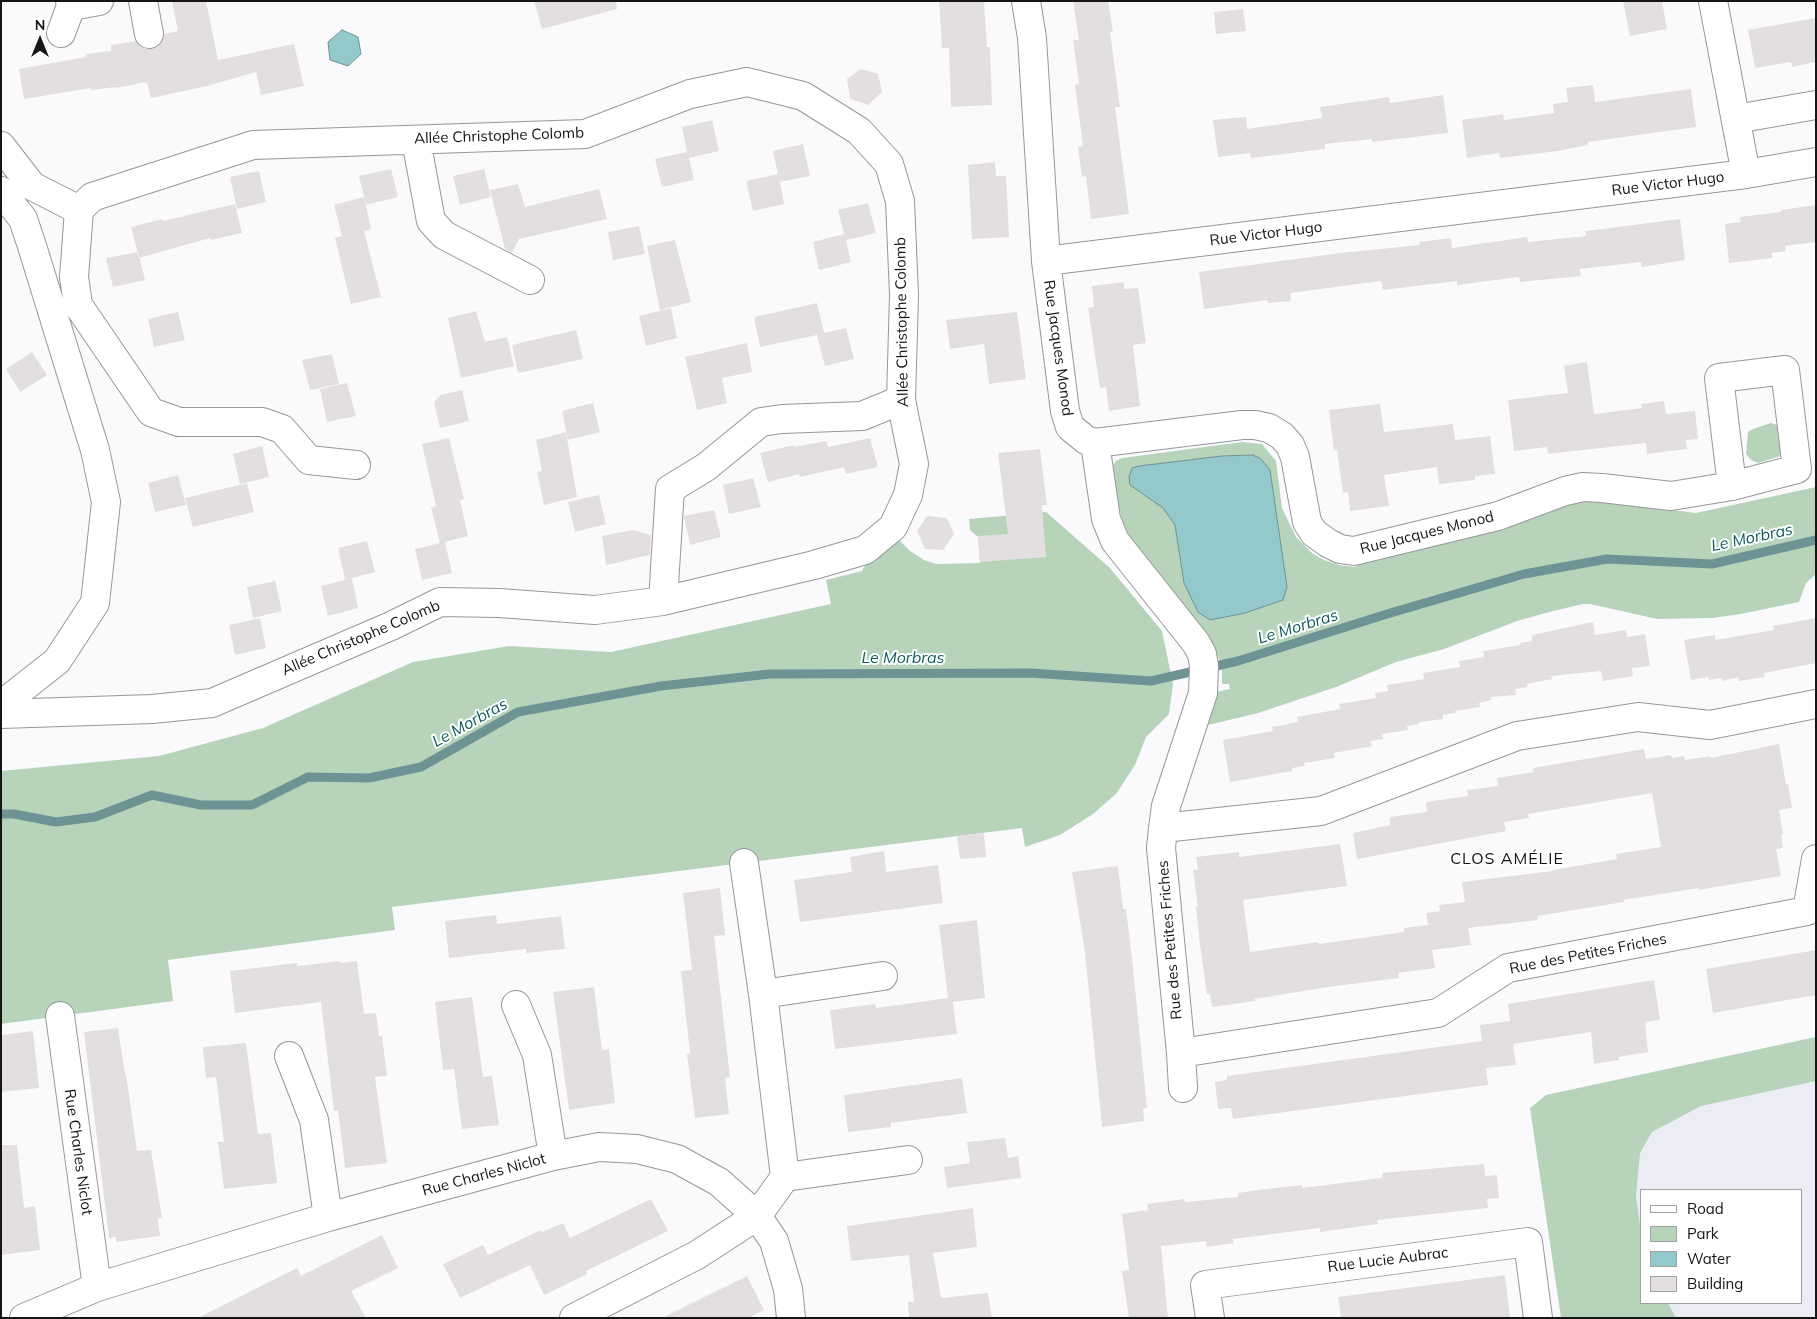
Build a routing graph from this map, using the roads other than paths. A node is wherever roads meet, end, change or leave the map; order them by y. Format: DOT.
graph roads {
  1 [pos="99,1"];
  2 [pos="143,1"];
  3 [pos="1026,1"];
  4 [pos="1713,1"];
  5 [pos="70,4"];
  6 [pos="61,33"];
  7 [pos="150,34"];
  8 [pos="1816,105"];
  9 [pos="1736,120"];
  10 [pos="416,140"];
  11 [pos="1,146"];
  12 [pos="1816,162"];
  13 [pos="1746,174"];
  14 [pos="1,191"];
  15 [pos="79,210"];
  16 [pos="1046,261"];
  17 [pos="530,280"];
  18 [pos="901,400"];
  19 [pos="1095,444"];
  20 [pos="356,465"];
  21 [pos="1732,486"];
  22 [pos="663,600"];
  23 [pos="1816,704"];
  24 [pos="1,705"];
  25 [pos="1,714"];
  26 [pos="1163,828"];
  27 [pos="1816,860"];
  28 [pos="744,863"];
  29 [pos="883,976"];
  30 [pos="763,994"];
  31 [pos="516,1005"];
  32 [pos="60,1016"];
  33 [pos="1181,1053"];
  34 [pos="289,1056"];
  35 [pos="1183,1088"];
  36 [pos="553,1156"];
  37 [pos="908,1160"];
  38 [pos="785,1177"];
  39 [pos="757,1216"];
  40 [pos="328,1217"];
  41 [pos="97,1287"];
  42 [pos="24,1318"];
  43 [pos="574,1318"];
  44 [pos="791,1318"];
  45 [pos="1210,1318"];
  46 [pos="1538,1318"];
  1 -- 5 [label="street"];
  2 -- 7 [label="street"];
  3 -- 16 [label="street"];
  4 -- 9 [label="street, Rue Victor Hugo"];
  5 -- 6 [label="street"];
  8 -- 9 [label="street"];
  9 -- 13 [label="street, Rue Victor Hugo"];
  10 -- 15 [label="street, Allée Christophe Colomb"];
  10 -- 17 [label="street"];
  10 -- 18 [label="street, Allée Christophe Colomb"];
  11 -- 15 [label="street"];
  12 -- 13 [label="street, Rue Victor Hugo"];
  13 -- 16 [label="street, Rue Victor Hugo"];
  14 -- 24 [label="street"];
  15 -- 20 [label="street"];
  16 -- 19 [label="street, Rue Jacques Monod"];
  18 -- 22 [label="street"];
  18 -- 22 [label="street, Allée Christophe Colomb"];
  19 -- 21 [label="street, Rue Jacques Monod"];
  19 -- 26 [label="street, Rue des Petites Friches"];
  22 -- 25 [label="street, Allée Christophe Colomb"];
  23 -- 26 [label="street"];
  26 -- 33 [label="street, Rue des Petites Friches"];
  27 -- 33 [label="street, Rue des Petites Friches"];
  28 -- 30 [label="street"];
  29 -- 30 [label="street"];
  30 -- 38 [label="street"];
  31 -- 36 [label="street, Rue Charles Niclot"];
  32 -- 41 [label="street, Rue Charles Niclot"];
  33 -- 35 [label="street, Rue des Petites Friches"];
  34 -- 40 [label="street"];
  36 -- 39 [label="street, Rue Charles Niclot"];
  36 -- 40 [label="street, Rue Charles Niclot"];
  37 -- 38 [label="street"];
  38 -- 39 [label="street"];
  39 -- 43 [label="street"];
  39 -- 44 [label="street, Rue Charles Niclot"];
  40 -- 41 [label="street, Rue Charles Niclot"];
  41 -- 42 [label="street, Rue Charles Niclot"];
  45 -- 46 [label="street, Rue Lucie Aubrac"];
}
